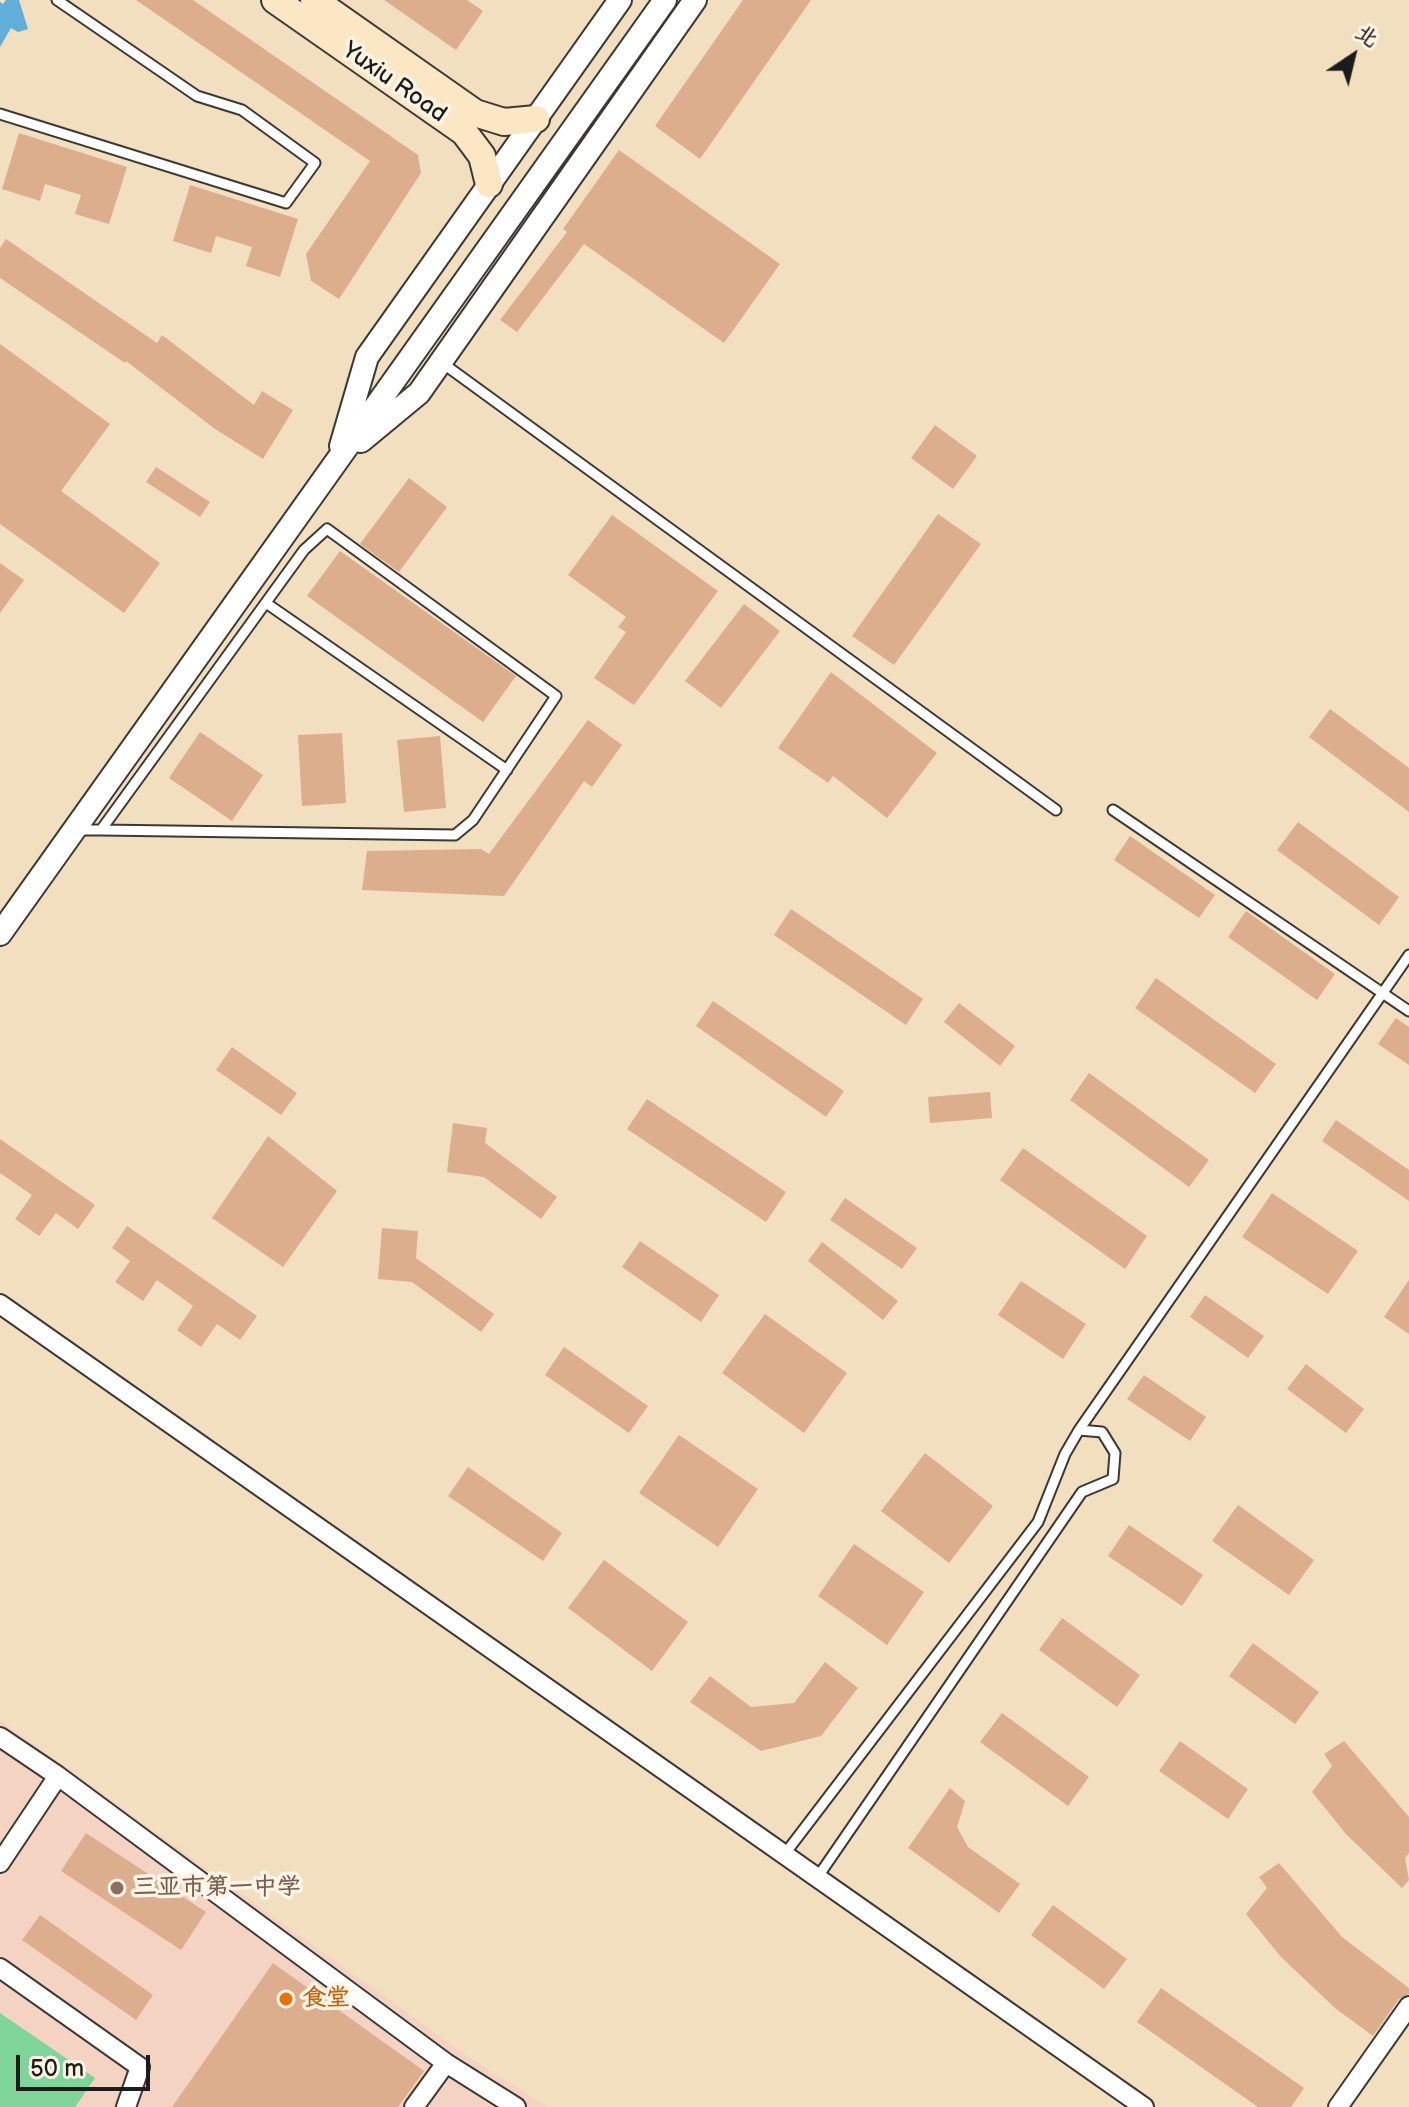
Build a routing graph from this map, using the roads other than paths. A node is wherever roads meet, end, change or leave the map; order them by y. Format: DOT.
graph roads {
  1 [pos="57,0"];
  2 [pos="275,0"];
  3 [pos="314,0"];
  4 [pos="620,0"];
  5 [pos="665,0"];
  6 [pos="695,0"];
  7 [pos="0,114"];
  8 [pos="536,119"];
  9 [pos="489,184"];
  10 [pos="441,362"];
  11 [pos="336,462"];
  12 [pos="266,603"];
  13 [pos="507,770"];
  14 [pos="1056,810"];
  15 [pos="1113,810"];
  16 [pos="74,830"];
  17 [pos="101,830"];
  18 [pos="0,934"];
  19 [pos="1409,955"];
  20 [pos="1383,992"];
  21 [pos="1409,1011"];
  22 [pos="0,1304"];
  23 [pos="1079,1430"];
  24 [pos="0,1737"];
  25 [pos="58,1776"];
  26 [pos="784,1855"];
  27 [pos="0,1863"];
  28 [pos="817,1878"];
  29 [pos="0,1968"];
  30 [pos="1409,2006"];
  31 [pos="446,2063"];
  32 [pos="126,2107"];
  33 [pos="414,2107"];
  34 [pos="516,2107"];
  35 [pos="1144,2107"];
  36 [pos="1338,2107"];
  1 -- 7 [label="lane"];
  2 -- 9 [label="main road, Yuxiu Road"];
  3 -- 8 [label="main road, Yuxiu Road"];
  4 -- 8 [label="street"];
  5 -- 11 [label="street"];
  6 -- 10 [label="street"];
  8 -- 9 [label="street"];
  9 -- 11 [label="street"];
  10 -- 11 [label="street"];
  10 -- 14 [label="lane"];
  11 -- 16 [label="street"];
  12 -- 13 [label="lane"];
  12 -- 13 [label="lane"];
  12 -- 17 [label="lane"];
  13 -- 17 [label="lane"];
  15 -- 20 [label="lane"];
  16 -- 17 [label="lane"];
  16 -- 18 [label="street"];
  19 -- 20 [label="lane"];
  20 -- 21 [label="lane"];
  20 -- 23 [label="lane"];
  22 -- 26 [label="street"];
  23 -- 26 [label="lane"];
  23 -- 28 [label="lane"];
  24 -- 25 [label="street"];
  25 -- 27 [label="street"];
  25 -- 31 [label="street"];
  26 -- 28 [label="street"];
  28 -- 35 [label="street"];
  29 -- 32 [label="street"];
  30 -- 36 [label="street"];
  31 -- 33 [label="street"];
  31 -- 34 [label="street"];
}
